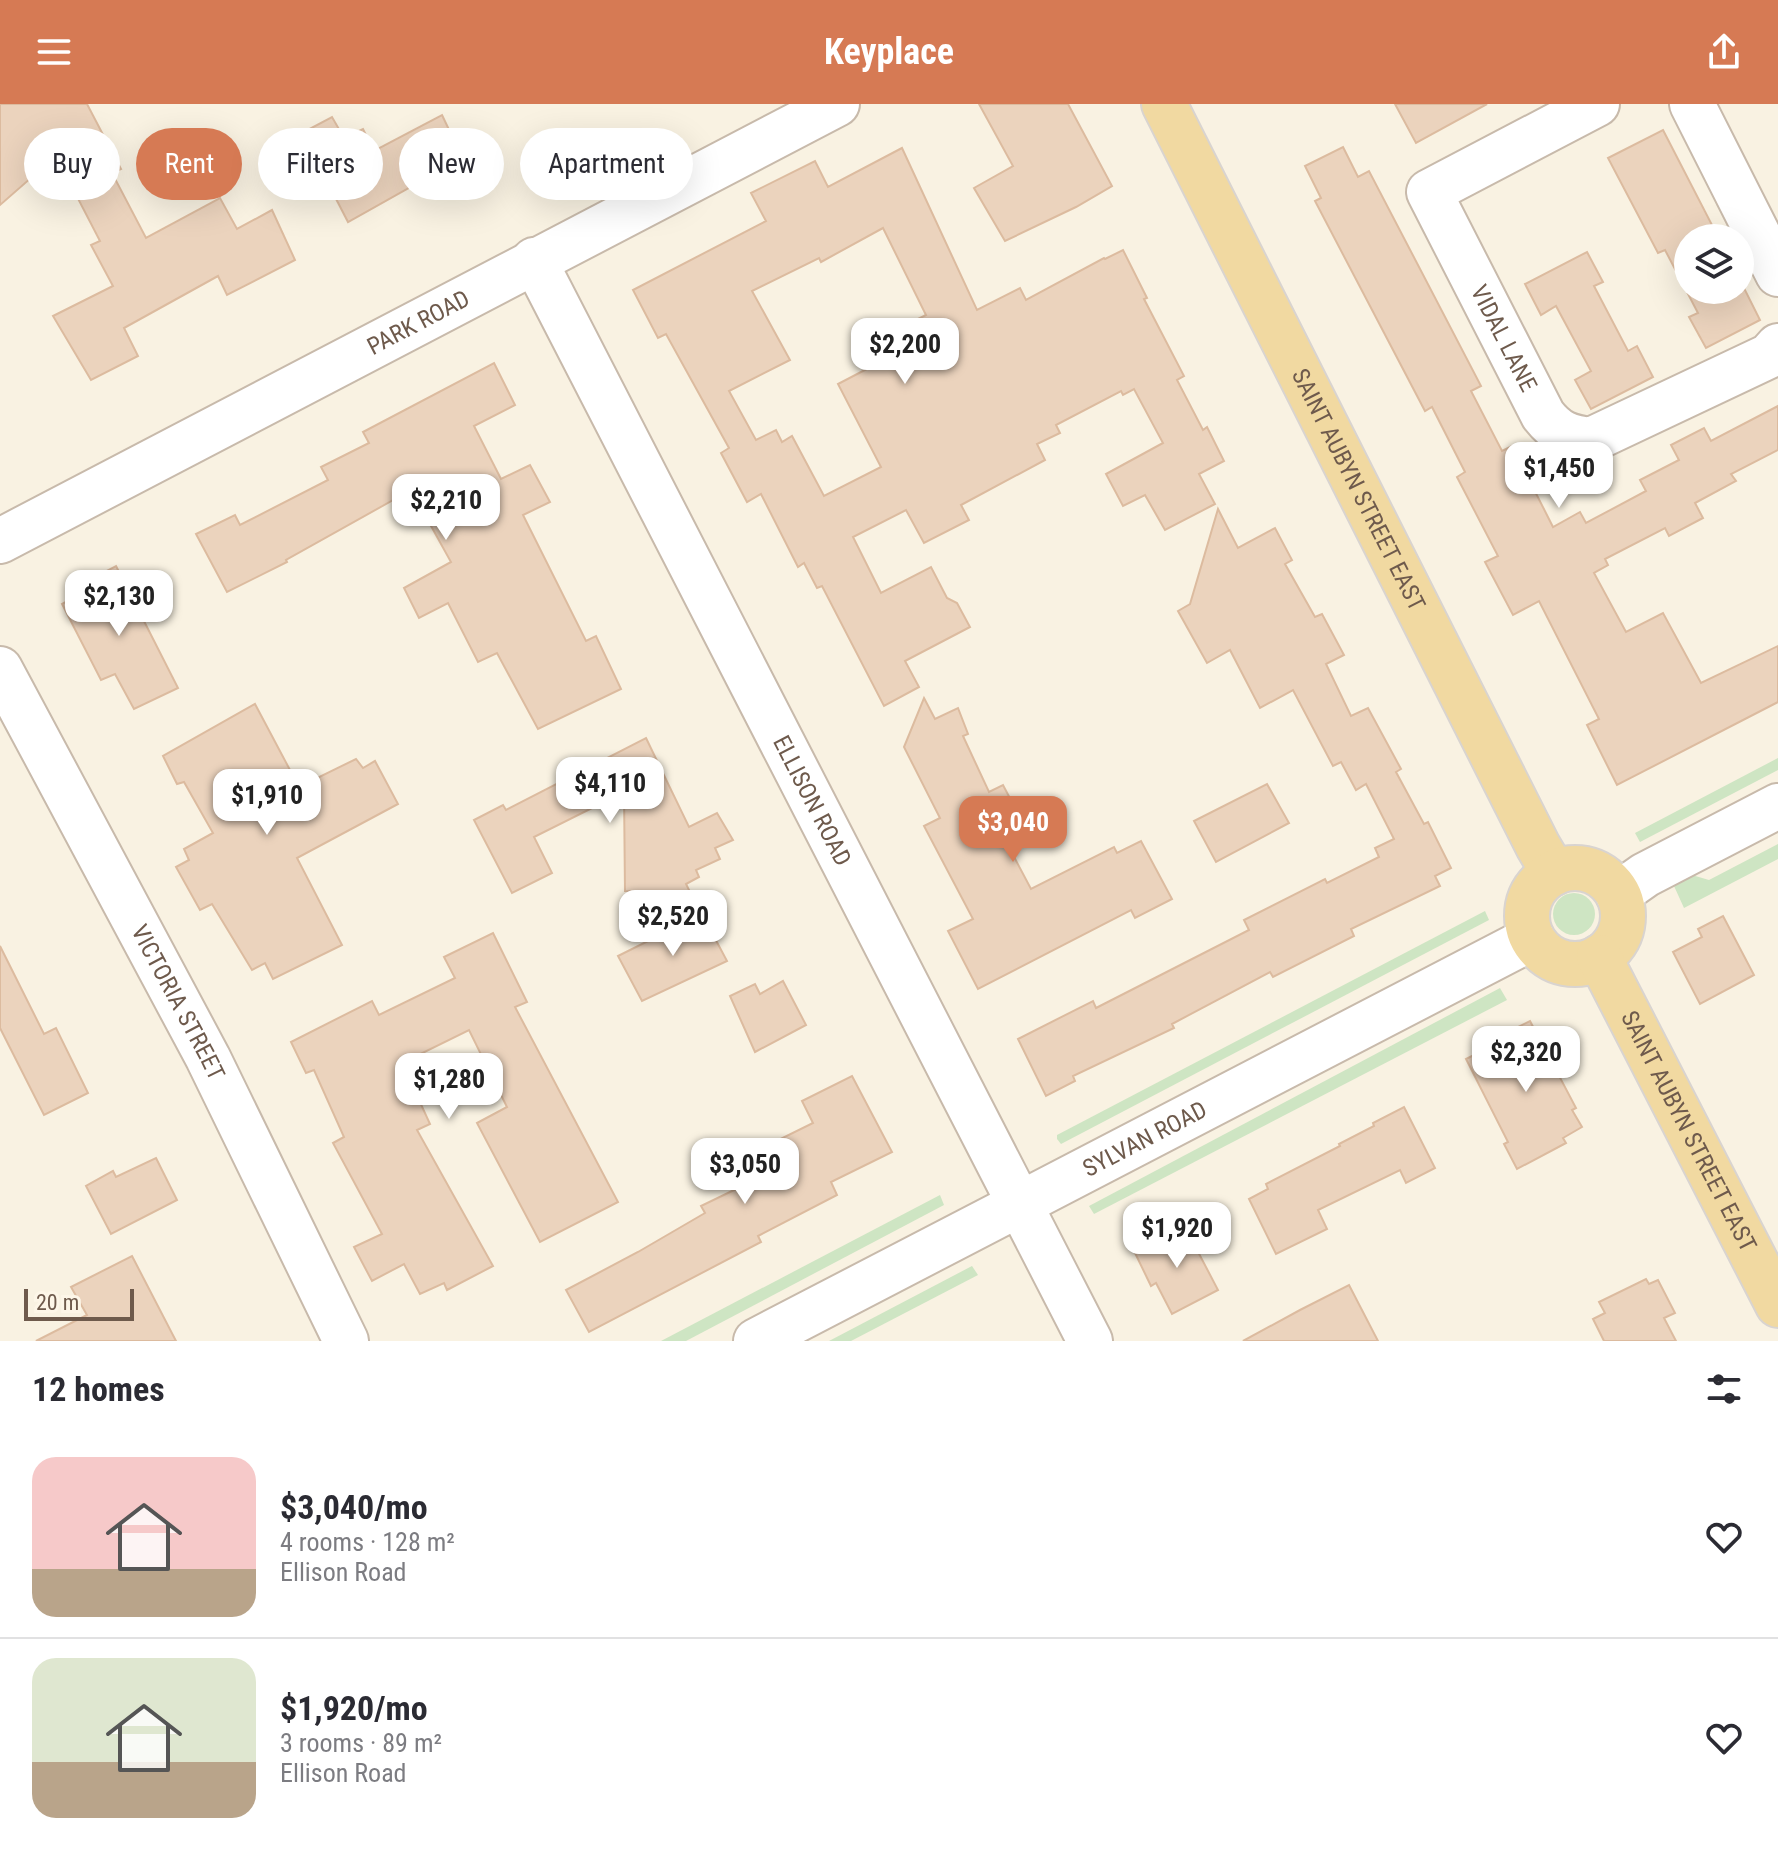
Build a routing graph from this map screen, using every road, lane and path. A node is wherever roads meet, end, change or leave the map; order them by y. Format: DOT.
graph roads {
  1 [pos="837,104"];
  2 [pos="1164,104"];
  3 [pos="1597,104"];
  4 [pos="1692,104"];
  5 [pos="534,260"];
  6 [pos="1778,274"];
  7 [pos="1778,346"];
  8 [pos="0,541"];
  9 [pos="0,669"];
  10 [pos="1778,806"];
  11 [pos="1554,873"];
  12 [pos="1618,894"];
  13 [pos="1532,938"];
  14 [pos="1599,957"];
  15 [pos="1018,1203"];
  16 [pos="1778,1305"];
  17 [pos="346,1341"];
  18 [pos="756,1341"];
  19 [pos="1090,1341"];
  1 -- 5 [label="street, PARK ROAD"];
  2 -- 11 [label="main road, SAINT AUBYN STREET EAST"];
  3 -- 7 [label="street, VIDAL LANE"];
  4 -- 6 [label="street"];
  5 -- 8 [label="street, PARK ROAD"];
  5 -- 15 [label="street, ELLISON ROAD"];
  9 -- 17 [label="street, VICTORIA STREET"];
  10 -- 12 [label="street"];
  11 -- 12 [label="main road"];
  11 -- 13 [label="main road"];
  12 -- 14 [label="main road"];
  13 -- 14 [label="main road"];
  13 -- 15 [label="street, SYLVAN ROAD"];
  14 -- 16 [label="main road, SAINT AUBYN STREET EAST"];
  15 -- 18 [label="street, SYLVAN ROAD"];
  15 -- 19 [label="street, ELLISON ROAD"];
}
